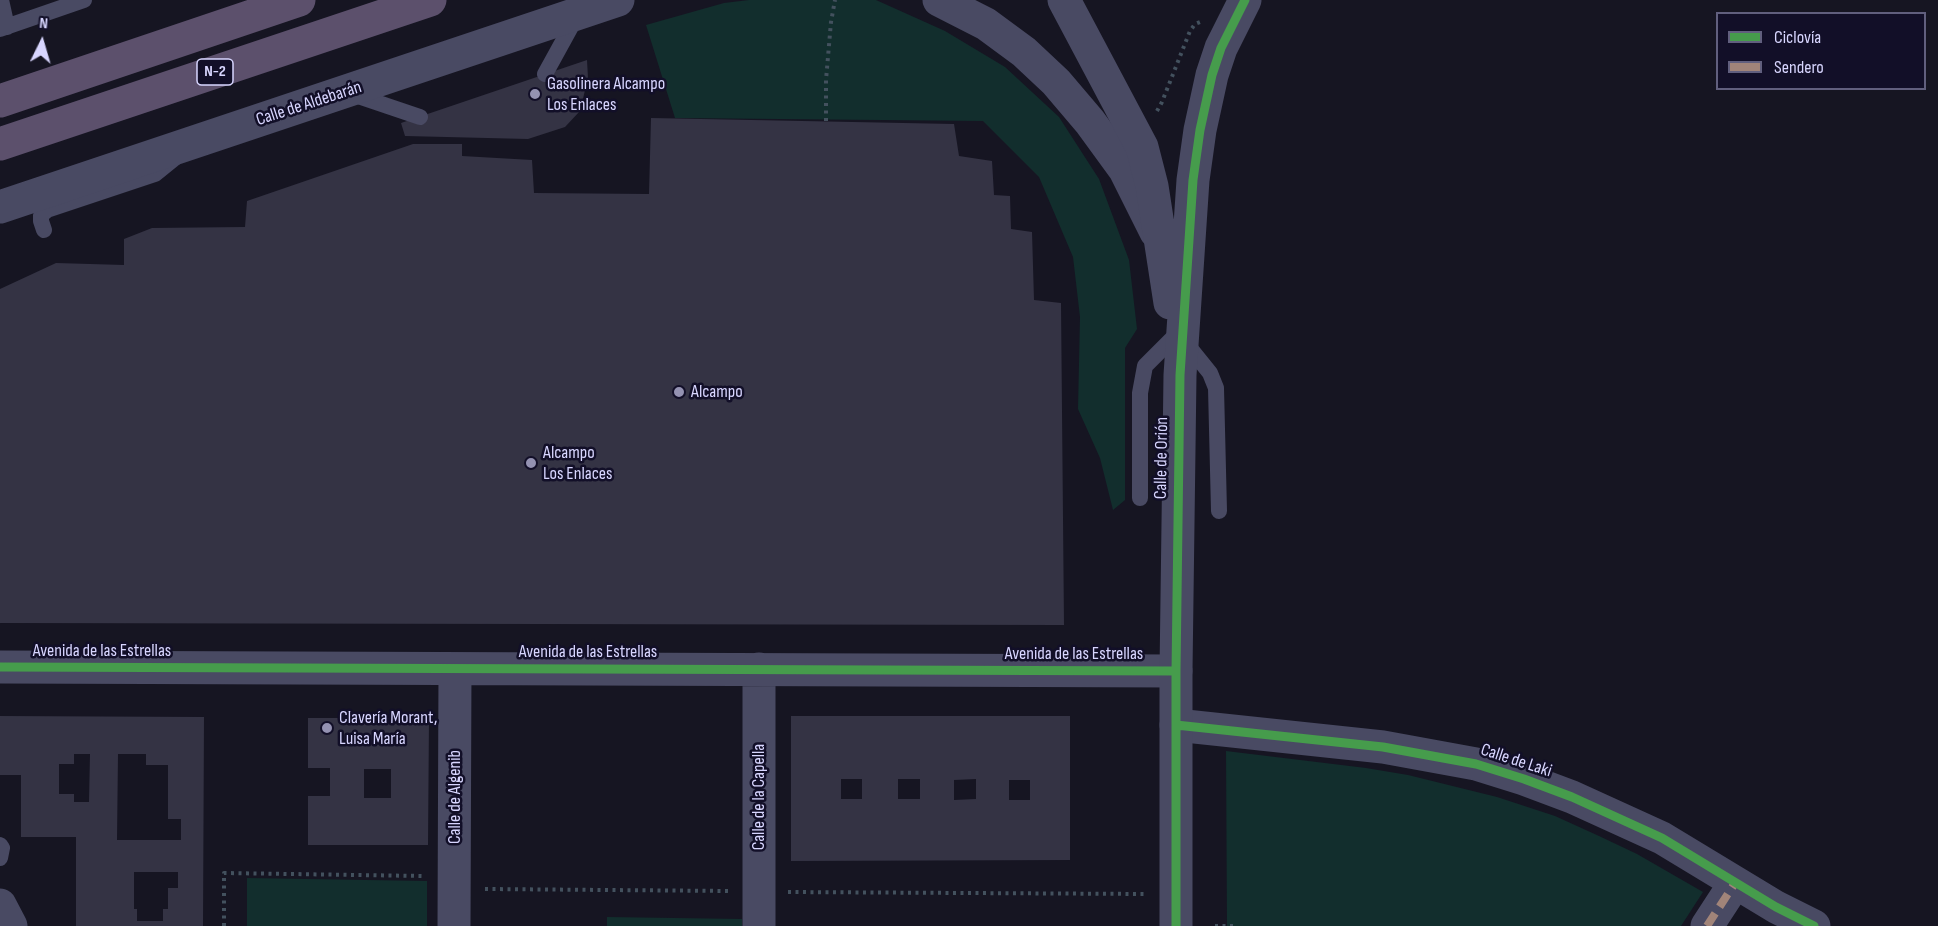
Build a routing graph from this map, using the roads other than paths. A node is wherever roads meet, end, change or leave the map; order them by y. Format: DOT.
graph roads {
  1 [pos="1,0"];
  2 [pos="84,0"];
  3 [pos="299,0"];
  4 [pos="430,0"];
  5 [pos="618,0"];
  6 [pos="939,0"];
  7 [pos="1064,0"];
  8 [pos="1245,0"];
  9 [pos="578,14"];
  10 [pos="4,28"];
  11 [pos="545,74"];
  12 [pos="345,91"];
  13 [pos="0,101"];
  14 [pos="420,117"];
  15 [pos="193,142"];
  16 [pos="0,144"];
  17 [pos="0,207"];
  18 [pos="44,230"];
  19 [pos="1162,243"];
  20 [pos="1178,337"];
  21 [pos="1140,498"];
  22 [pos="1220,511"];
  23 [pos="0,666"];
  24 [pos="455,669"];
  25 [pos="759,669"];
  26 [pos="1176,671"];
  27 [pos="1176,725"];
  28 [pos="0,845"];
  29 [pos="0,858"];
  30 [pos="1735,883"];
  31 [pos="0,905"];
  32 [pos="1176,910"];
  33 [pos="11,926"];
  34 [pos="454,926"];
  35 [pos="759,926"];
  36 [pos="1707,926"];
  37 [pos="1814,926"];
  1 -- 10 [label="lane"];
  2 -- 10 [label="lane"];
  3 -- 13 [label="highway, N-2"];
  4 -- 16 [label="highway, N-2"];
  5 -- 9 [label="street, Calle de Aldebarán"];
  6 -- 19 [label="street, Calle de Orión"];
  7 -- 19 [label="street, Calle de Orión"];
  8 -- 20 [label="street, Calle de Orión"];
  9 -- 11 [label="lane"];
  9 -- 12 [label="street, Calle de Aldebarán"];
  12 -- 14 [label="lane"];
  12 -- 15 [label="street, Calle de Aldebarán"];
  15 -- 17 [label="street, Calle de Aldebarán"];
  15 -- 18 [label="lane"];
  19 -- 20 [label="street, Calle de Orión"];
  20 -- 21 [label="lane"];
  20 -- 22 [label="lane"];
  20 -- 26 [label="street, Calle de Orión"];
  23 -- 24 [label="street, Avenida de las Estrellas"];
  24 -- 25 [label="street, Avenida de las Estrellas"];
  24 -- 34 [label="street, Calle de Algenib"];
  25 -- 26 [label="street, Avenida de las Estrellas"];
  25 -- 35 [label="street, Calle de la Capella"];
  26 -- 27 [label="street, Calle de Orión"];
  27 -- 30 [label="street, Calle de Laki"];
  27 -- 32 [label="street, Calle de Orión"];
  28 -- 29 [label="lane"];
  30 -- 36 [label="street"];
  30 -- 37 [label="street, Calle de Laki"];
  31 -- 33 [label="street"];
}
